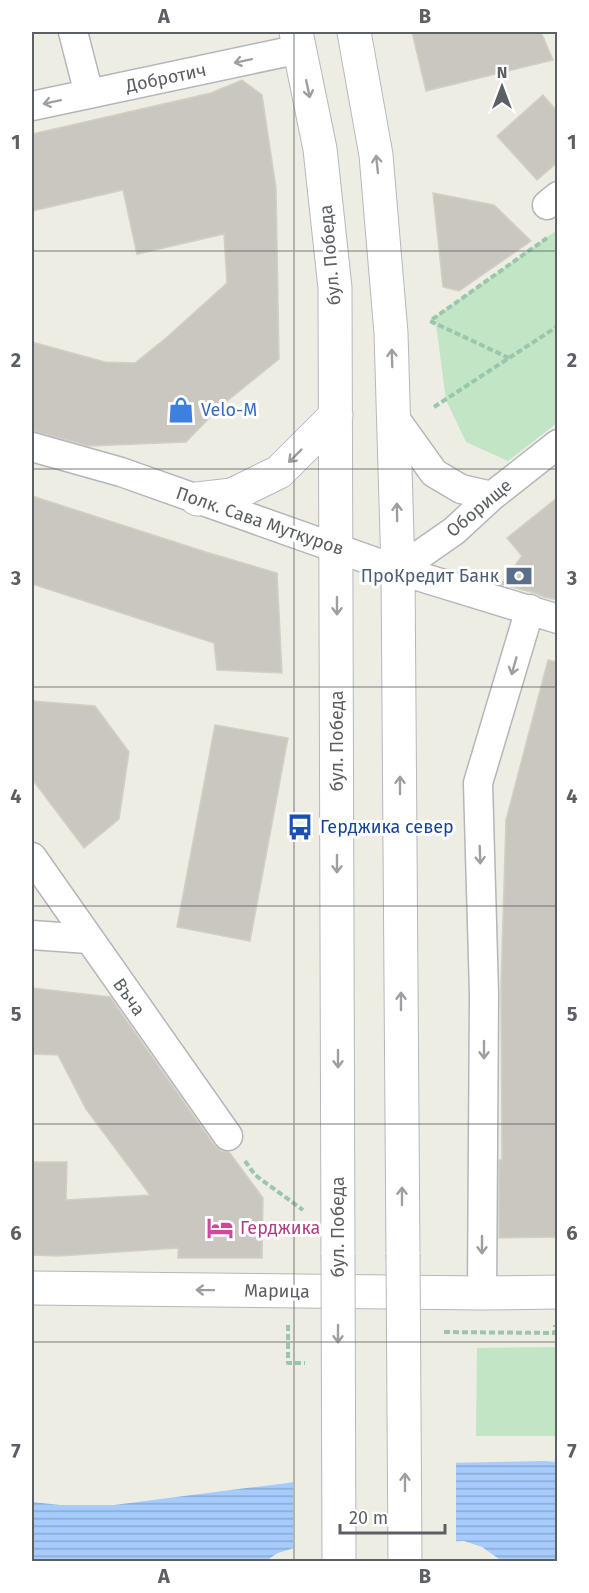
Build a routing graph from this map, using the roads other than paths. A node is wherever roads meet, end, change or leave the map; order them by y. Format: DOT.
graph roads {
  1 [pos="73,32"];
  2 [pos="354,32"];
  3 [pos="298,40"];
  4 [pos="89,94"];
  5 [pos="32,106"];
  6 [pos="336,415"];
  7 [pos="394,417"];
  8 [pos="558,444"];
  9 [pos="32,447"];
  10 [pos="492,496"];
  11 [pos="197,499"];
  12 [pos="336,548"];
  13 [pos="398,570"];
  14 [pos="530,609"];
  15 [pos="558,619"];
  16 [pos="32,857"];
  17 [pos="32,935"];
  18 [pos="88,939"];
  19 [pos="228,1136"];
  20 [pos="32,1288"];
  21 [pos="558,1292"];
  22 [pos="482,1293"];
  23 [pos="339,1562"];
  24 [pos="405,1562"];
  1 -- 4 [label="street"];
  7 -- 2 [label="main road, one-way"];
  3 -- 4 [label="street, Добротич, one-way"];
  3 -- 6 [label="main road, бул. Победа, one-way"];
  4 -- 5 [label="street, Добротич, one-way"];
  6 -- 11 [label="main road, one-way"];
  6 -- 12 [label="main road, бул. Победа"];
  7 -- 10 [label="street"];
  13 -- 7 [label="main road, one-way"];
  8 -- 10 [label="street, Оборище"];
  9 -- 11 [label="street, Полк. Сава Муткуров"];
  10 -- 13 [label="street, Оборище"];
  11 -- 12 [label="street, Полк. Сава Муткуров"];
  12 -- 13 [label="street, Полк. Сава Муткуров"];
  12 -- 23 [label="main road, бул. Победа, one-way, bridge"];
  13 -- 14 [label="street, Полк. Сава Муткуров"];
  24 -- 13 [label="main road, one-way, bridge"];
  14 -- 15 [label="street, Полк. Сава Муткуров"];
  14 -- 22 [label="street, one-way"];
  16 -- 18 [label="street, Въча"];
  17 -- 18 [label="street"];
  18 -- 19 [label="street, Въча"];
  22 -- 20 [label="main road, Марица, one-way"];
  21 -- 22 [label="main road, Марица"];
}
